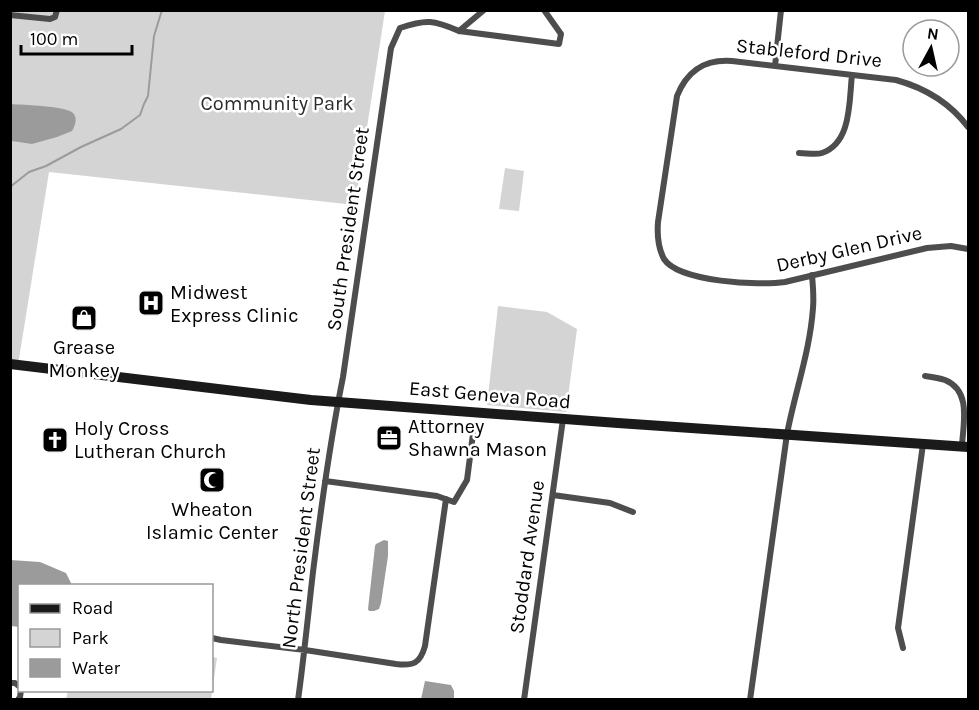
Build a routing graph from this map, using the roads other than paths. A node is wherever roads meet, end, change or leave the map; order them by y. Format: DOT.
graph roads {
  1 [pos="57,10"];
  2 [pos="484,10"];
  3 [pos="544,10"];
  4 [pos="782,10"];
  5 [pos="10,15"];
  6 [pos="459,31"];
  7 [pos="775,66"];
  8 [pos="852,75"];
  9 [pos="969,126"];
  10 [pos="799,153"];
  11 [pos="969,249"];
  12 [pos="668,262"];
  13 [pos="812,275"];
  14 [pos="10,364"];
  15 [pos="926,376"];
  16 [pos="338,401"];
  17 [pos="563,419"];
  18 [pos="473,434"];
  19 [pos="788,434"];
  20 [pos="923,443"];
  21 [pos="965,447"];
  22 [pos="325,481"];
  23 [pos="553,495"];
  24 [pos="446,499"];
  25 [pos="633,512"];
  26 [pos="213,638"];
  27 [pos="903,648"];
  28 [pos="305,650"];
  29 [pos="298,699"];
  30 [pos="524,699"];
  31 [pos="750,699"];
  1 -- 5 [label="street"];
  2 -- 6 [label="street"];
  3 -- 6 [label="street"];
  4 -- 7 [label="street"];
  6 -- 16 [label="street, South President Street"];
  7 -- 8 [label="street, Stableford Drive"];
  7 -- 12 [label="street, Stableford Drive"];
  8 -- 9 [label="street, Stableford Drive"];
  8 -- 10 [label="street"];
  11 -- 13 [label="street, Derby Glen Drive"];
  12 -- 13 [label="street, Derby Glen Drive"];
  13 -- 19 [label="street"];
  14 -- 16 [label="main road, East Geneva Road"];
  15 -- 21 [label="street"];
  16 -- 17 [label="main road, East Geneva Road"];
  16 -- 22 [label="street, North President Street"];
  17 -- 19 [label="main road, East Geneva Road"];
  17 -- 23 [label="street, Stoddard Avenue"];
  18 -- 24 [label="street"];
  19 -- 20 [label="main road, East Geneva Road"];
  19 -- 31 [label="street"];
  20 -- 21 [label="main road, East Geneva Road"];
  20 -- 27 [label="street"];
  22 -- 24 [label="street"];
  22 -- 28 [label="street, North President Street"];
  23 -- 25 [label="street"];
  23 -- 30 [label="street, Stoddard Avenue"];
  24 -- 28 [label="street"];
  26 -- 28 [label="street"];
  28 -- 29 [label="street, North President Street"];
}
